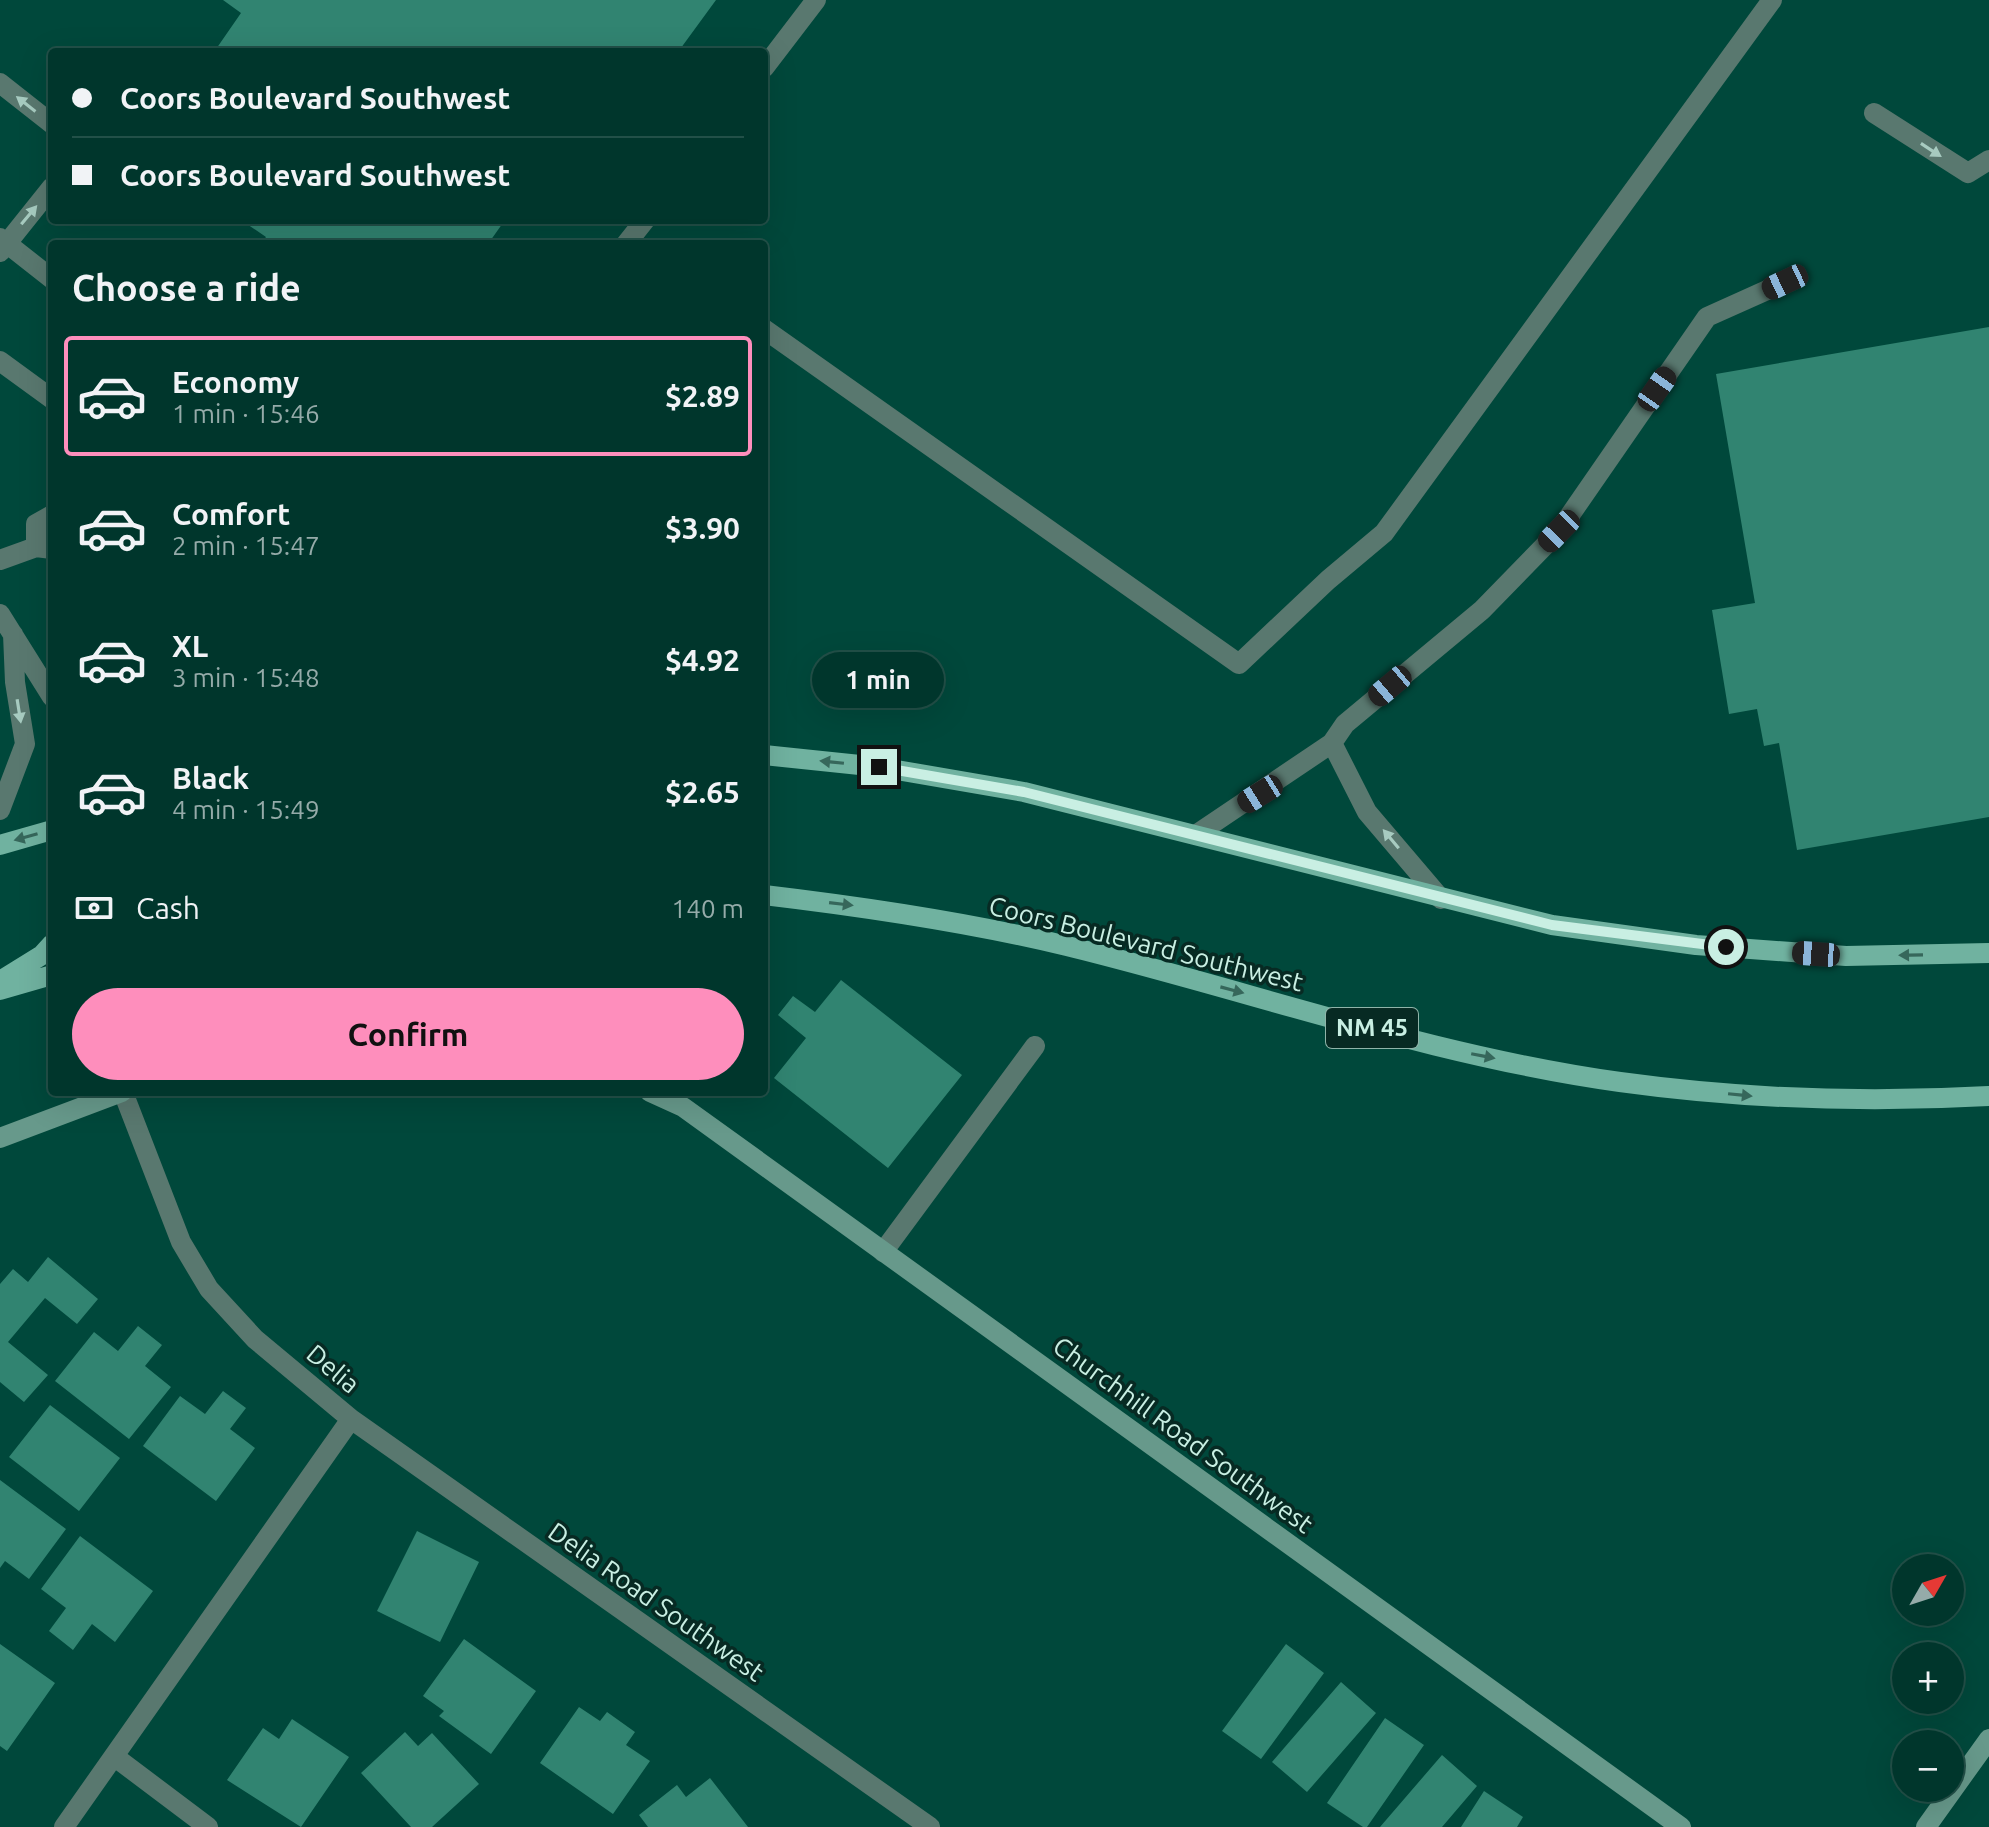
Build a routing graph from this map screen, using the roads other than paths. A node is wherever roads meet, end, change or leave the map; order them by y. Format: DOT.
graph roads {
  1 [pos="816,0"];
  2 [pos="1772,0"];
  3 [pos="768,63"];
  4 [pos="0,83"];
  5 [pos="1874,113"];
  6 [pos="48,121"];
  7 [pos="1989,160"];
  8 [pos="48,192"];
  9 [pos="2,244"];
  10 [pos="48,276"];
  11 [pos="1785,282"];
  12 [pos="768,332"];
  13 [pos="0,361"];
  14 [pos="48,396"];
  15 [pos="48,517"];
  16 [pos="44,548"];
  17 [pos="0,560"];
  18 [pos="0,614"];
  19 [pos="13,634"];
  20 [pos="48,691"];
  21 [pos="1332,743"];
  22 [pos="768,755"];
  23 [pos="0,810"];
  24 [pos="48,831"];
  25 [pos="1197,834"];
  26 [pos="0,845"];
  27 [pos="768,895"];
  28 [pos="1441,899"];
  29 [pos="48,948"];
  30 [pos="1989,953"];
  31 [pos="48,976"];
  32 [pos="0,981"];
  33 [pos="0,990"];
  34 [pos="1035,1046"];
  35 [pos="111,1096"];
  36 [pos="124,1096"];
  37 [pos="659,1096"];
  38 [pos="1989,1096"];
  39 [pos="0,1138"];
  40 [pos="883,1252"];
  41 [pos="351,1419"];
  42 [pos="1989,1739"];
  43 [pos="115,1757"];
  44 [pos="64,1827"];
  45 [pos="208,1827"];
  46 [pos="930,1827"];
  47 [pos="1681,1827"];
  48 [pos="1926,1827"];
  1 -- 3 [label="street"];
  2 -- 12 [label="street"];
  6 -- 4 [label="street, one-way"];
  5 -- 7 [label="street, one-way"];
  9 -- 8 [label="street, one-way"];
  9 -- 10 [label="street"];
  11 -- 21 [label="street"];
  13 -- 14 [label="street"];
  15 -- 16 [label="street"];
  16 -- 17 [label="street"];
  18 -- 19 [label="street"];
  19 -- 20 [label="street"];
  19 -- 23 [label="street, one-way"];
  21 -- 25 [label="street"];
  28 -- 21 [label="street, one-way"];
  25 -- 22 [label="main road, one-way"];
  24 -- 26 [label="main road, one-way"];
  25 -- 28 [label="main road"];
  27 -- 38 [label="main road, Coors Boulevard Southwest / NM 45, one-way"];
  30 -- 28 [label="main road, one-way"];
  29 -- 32 [label="main road"];
  31 -- 33 [label="main road"];
  34 -- 40 [label="street"];
  35 -- 39 [label="street"];
  36 -- 41 [label="street, Delia"];
  37 -- 40 [label="street, Churchhill Road Southwest"];
  40 -- 47 [label="street, Churchhill Road Southwest"];
  41 -- 43 [label="street, Delia"];
  41 -- 46 [label="street, Delia Road Southwest"];
  42 -- 48 [label="street"];
  43 -- 44 [label="street, Delia"];
  43 -- 45 [label="street"];
}
